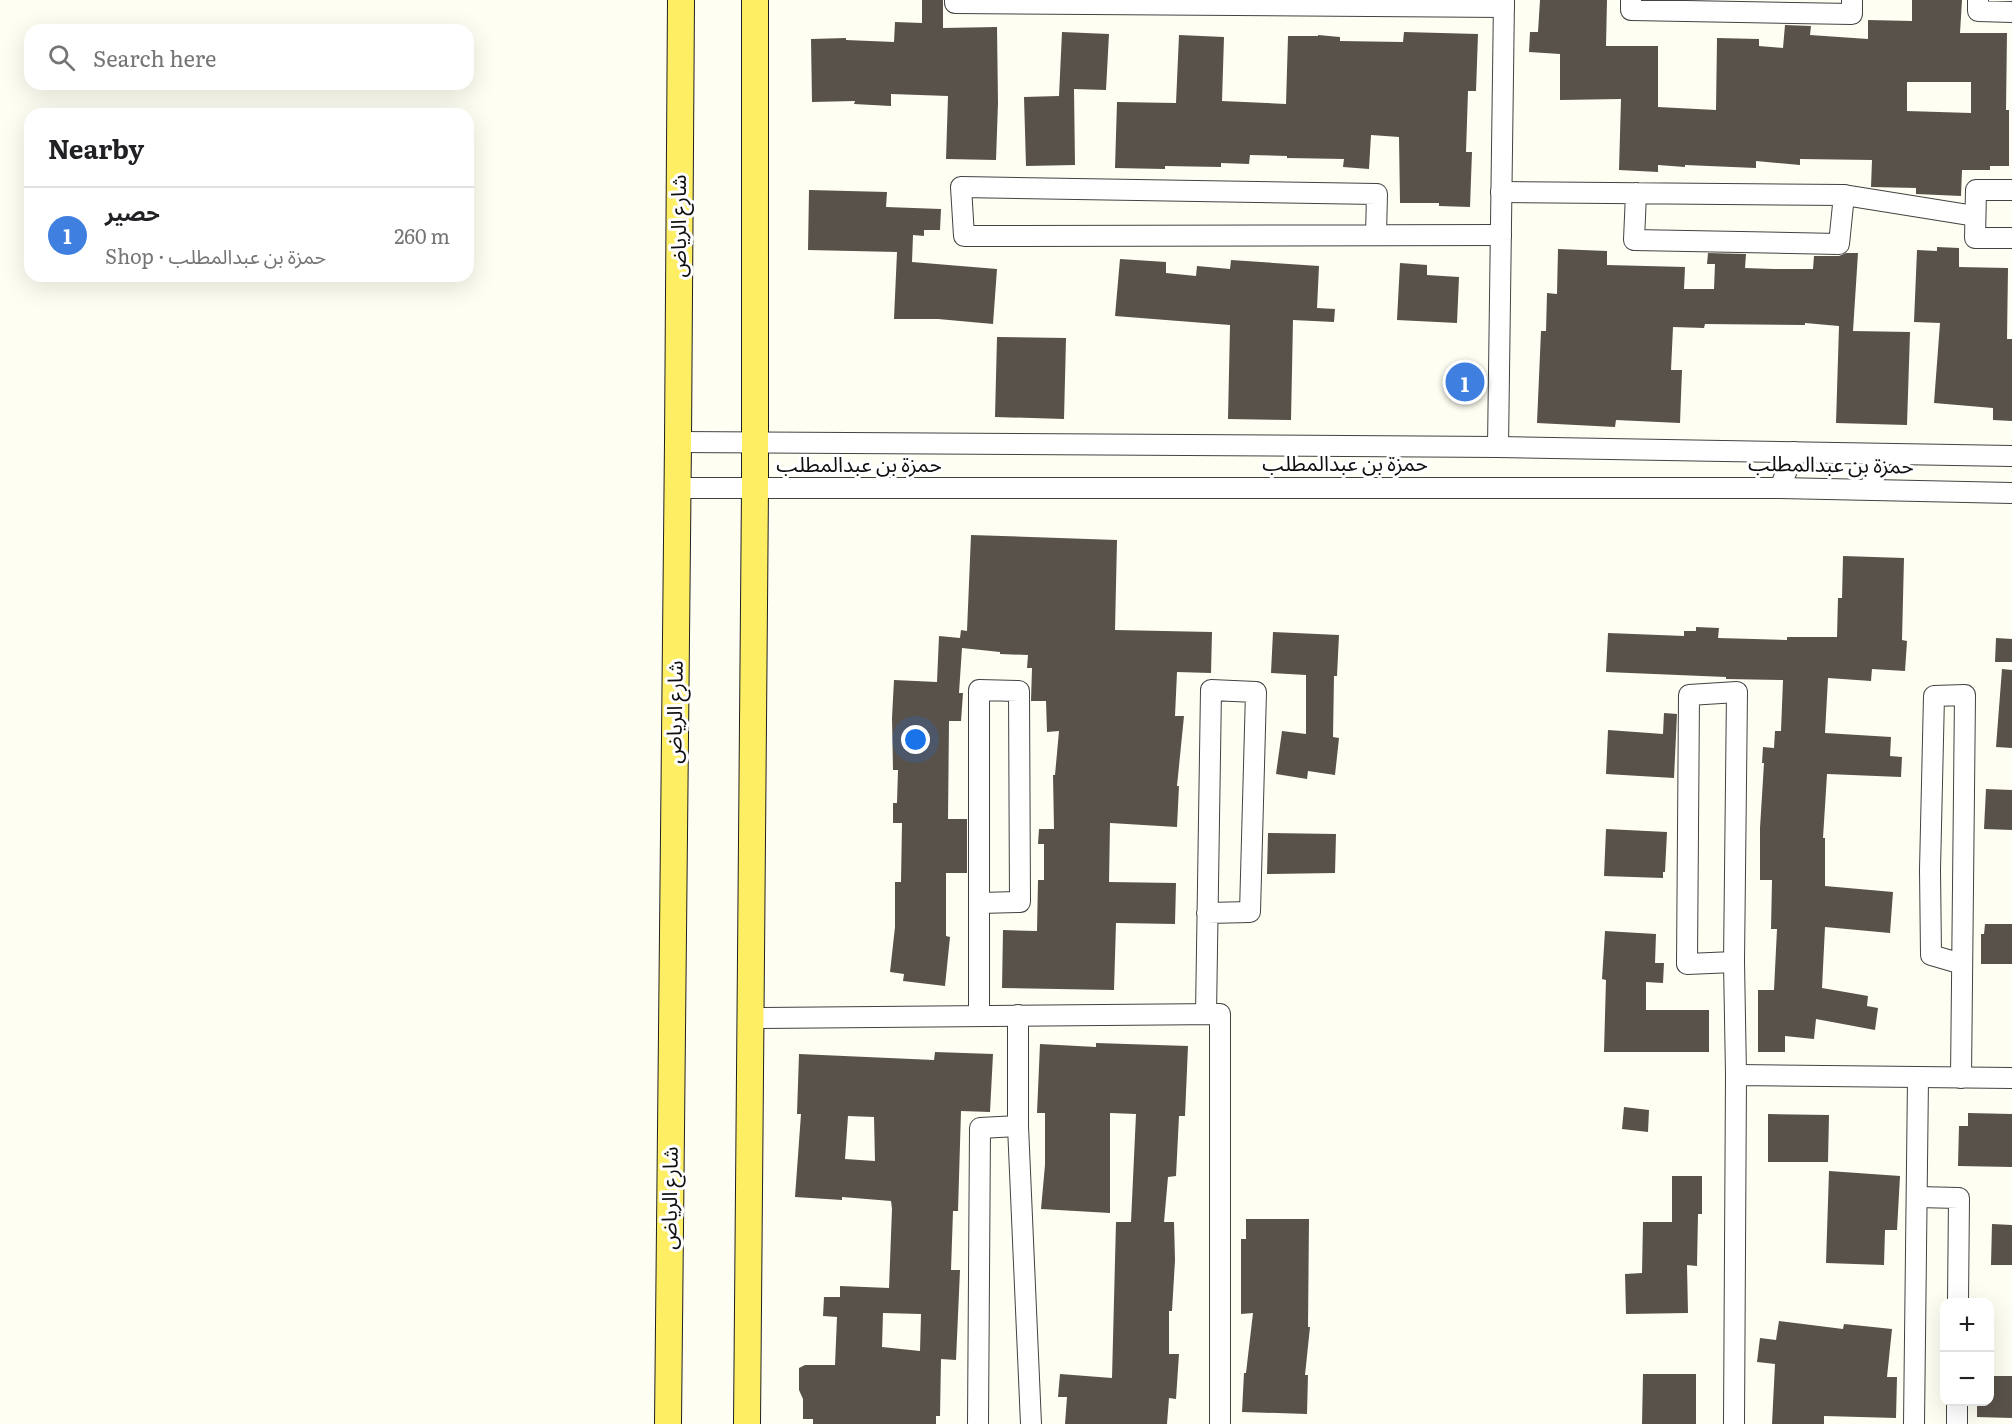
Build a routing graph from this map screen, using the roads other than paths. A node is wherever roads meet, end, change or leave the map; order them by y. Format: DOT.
graph roads {
  1 [pos="681,0"];
  2 [pos="755,0"];
  3 [pos="955,0"];
  4 [pos="1632,0"];
  5 [pos="1852,0"];
  6 [pos="1978,0"];
  7 [pos="1383,3"];
  8 [pos="1504,4"];
  9 [pos="2012,12"];
  10 [pos="2012,190"];
  11 [pos="1501,192"];
  12 [pos="1636,193"];
  13 [pos="1844,195"];
  14 [pos="1976,216"];
  15 [pos="1501,235"];
  16 [pos="1376,236"];
  17 [pos="2012,238"];
  18 [pos="678,442"];
  19 [pos="754,443"];
  20 [pos="1498,447"];
  21 [pos="1794,452"];
  22 [pos="1882,455"];
  23 [pos="2012,456"];
  24 [pos="678,488"];
  25 [pos="1780,488"];
  26 [pos="755,489"];
  27 [pos="1870,489"];
  28 [pos="2012,494"];
  29 [pos="979,903"];
  30 [pos="1208,913"];
  31 [pos="1734,962"];
  32 [pos="1962,964"];
  33 [pos="1206,1014"];
  34 [pos="1018,1015"];
  35 [pos="979,1016"];
  36 [pos="750,1018"];
  37 [pos="1736,1075"];
  38 [pos="1918,1078"];
  39 [pos="1961,1078"];
  40 [pos="2012,1078"];
  41 [pos="1018,1126"];
  42 [pos="1917,1197"];
  43 [pos="1958,1298"];
  44 [pos="1957,1406"];
  45 [pos="668,1424"];
  46 [pos="747,1424"];
  47 [pos="978,1424"];
  48 [pos="1031,1424"];
  49 [pos="1220,1424"];
  50 [pos="1734,1424"];
  51 [pos="1914,1424"];
  52 [pos="1957,1424"];
  1 -- 18 [label="main road, شارع الرياض"];
  2 -- 19 [label="main road"];
  3 -- 7 [label="street"];
  4 -- 5 [label="street"];
  6 -- 9 [label="street"];
  7 -- 8 [label="street"];
  8 -- 11 [label="street"];
  10 -- 14 [label="street"];
  11 -- 12 [label="street"];
  11 -- 15 [label="street"];
  12 -- 13 [label="street"];
  12 -- 13 [label="street"];
  13 -- 14 [label="street"];
  14 -- 17 [label="street"];
  15 -- 16 [label="street"];
  15 -- 20 [label="street"];
  16 -- 16 [label="street"];
  18 -- 19 [label="street, حمزة بن عبدالمطلب"];
  18 -- 24 [label="main road, شارع الرياض"];
  19 -- 20 [label="street, حمزة بن عبدالمطلب"];
  19 -- 26 [label="main road"];
  20 -- 21 [label="street, حمزة بن عبدالمطلب"];
  21 -- 22 [label="street, حمزة بن عبدالمطلب"];
  21 -- 25 [label="street"];
  22 -- 23 [label="street, حمزة بن عبدالمطلب"];
  22 -- 27 [label="street"];
  24 -- 26 [label="street, حمزة بن عبدالمطلب"];
  24 -- 45 [label="main road, شارع الرياض"];
  25 -- 26 [label="street, حمزة بن عبدالمطلب"];
  25 -- 27 [label="street, حمزة بن عبدالمطلب"];
  26 -- 36 [label="main road"];
  27 -- 28 [label="street, حمزة بن عبدالمطلب"];
  29 -- 29 [label="street"];
  29 -- 35 [label="street"];
  30 -- 30 [label="street"];
  30 -- 33 [label="street"];
  31 -- 31 [label="street"];
  31 -- 37 [label="street"];
  32 -- 32 [label="street"];
  32 -- 39 [label="street"];
  33 -- 34 [label="street"];
  33 -- 49 [label="street"];
  34 -- 35 [label="street"];
  34 -- 41 [label="street"];
  35 -- 36 [label="street"];
  36 -- 46 [label="main road"];
  37 -- 38 [label="street"];
  37 -- 50 [label="street"];
  38 -- 39 [label="street"];
  38 -- 42 [label="street"];
  39 -- 40 [label="street"];
  41 -- 47 [label="street"];
  41 -- 48 [label="street"];
  42 -- 43 [label="street"];
  42 -- 51 [label="street"];
  44 -- 52 [label="street"];
}
